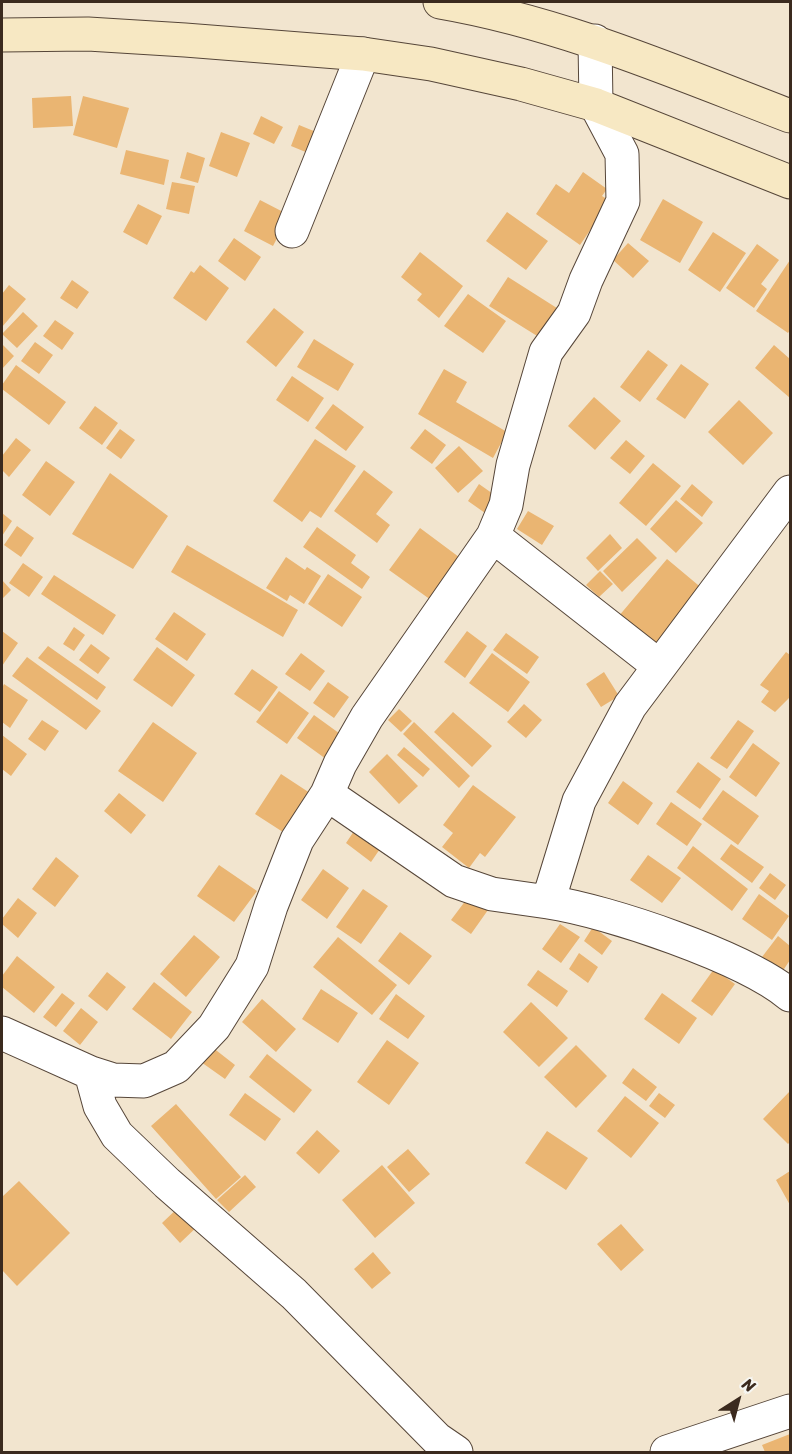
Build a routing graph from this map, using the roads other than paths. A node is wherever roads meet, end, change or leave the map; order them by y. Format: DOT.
graph roads {
  1 [pos="440,2"];
  2 [pos="2,35"];
  3 [pos="595,41"];
  4 [pos="363,54"];
  5 [pos="596,105"];
  6 [pos="790,116"];
  7 [pos="790,182"];
  8 [pos="292,231"];
  9 [pos="790,492"];
  10 [pos="493,536"];
  11 [pos="659,666"];
  12 [pos="327,794"];
  13 [pos="548,903"];
  14 [pos="790,995"];
  15 [pos="2,1033"];
  16 [pos="91,1073"];
  17 [pos="790,1411"];
  18 [pos="456,1452"];
  19 [pos="667,1452"];
  1 -- 3 [label="main road"];
  2 -- 4 [label="main road"];
  3 -- 5 [label="street"];
  3 -- 6 [label="main road"];
  4 -- 5 [label="main road"];
  4 -- 8 [label="street"];
  5 -- 7 [label="main road"];
  5 -- 10 [label="street"];
  9 -- 11 [label="street"];
  10 -- 11 [label="street"];
  10 -- 12 [label="street"];
  11 -- 13 [label="street"];
  12 -- 13 [label="street"];
  12 -- 16 [label="street"];
  13 -- 14 [label="street"];
  15 -- 16 [label="street"];
  16 -- 18 [label="street"];
  17 -- 19 [label="street"];
}
